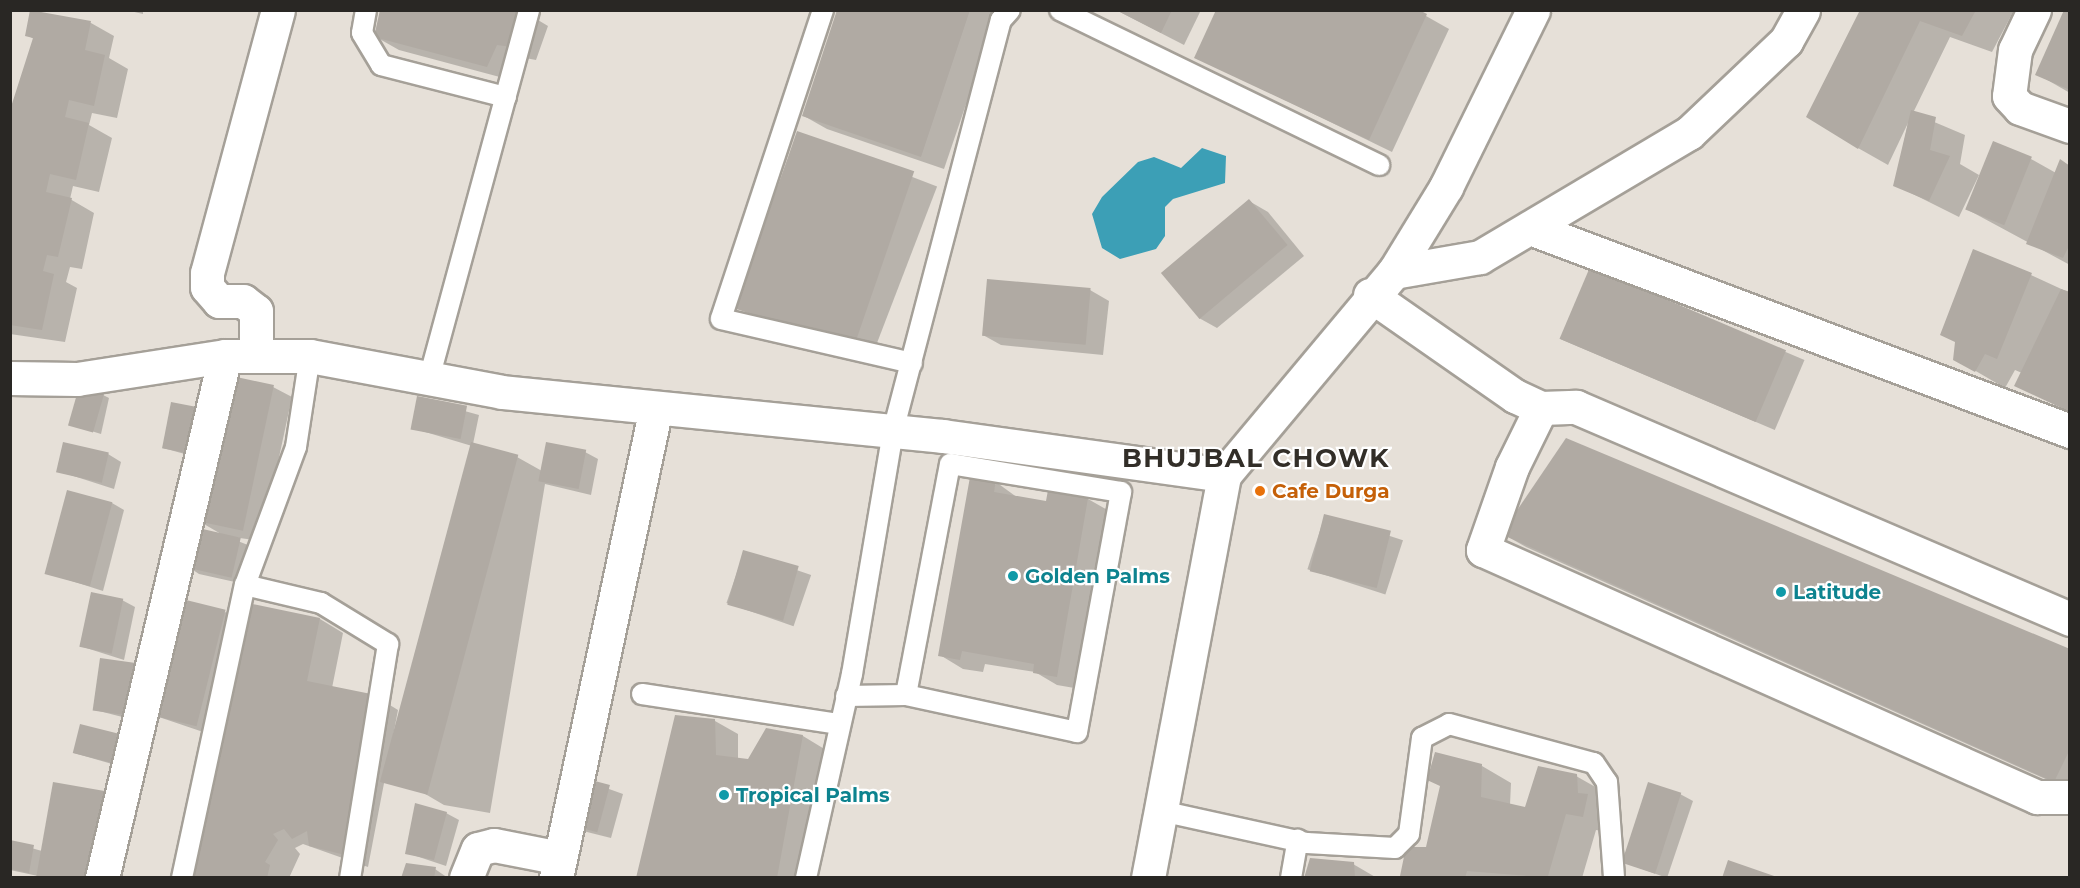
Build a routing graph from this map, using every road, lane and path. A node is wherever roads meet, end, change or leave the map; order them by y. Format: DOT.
graph roads {
  1 [pos="278,10"];
  2 [pos="366,10"];
  3 [pos="529,10"];
  4 [pos="823,10"];
  5 [pos="1010,10"];
  6 [pos="1060,10"];
  7 [pos="1533,10"];
  8 [pos="1803,10"];
  9 [pos="2034,10"];
  10 [pos="506,97"];
  11 [pos="2070,126"];
  12 [pos="1379,165"];
  13 [pos="1530,228"];
  14 [pos="1394,272"];
  15 [pos="1370,295"];
  16 [pos="240,356"];
  17 [pos="310,356"];
  18 [pos="912,363"];
  19 [pos="430,375"];
  20 [pos="10,378"];
  21 [pos="1541,408"];
  22 [pos="656,409"];
  23 [pos="893,431"];
  24 [pos="2070,431"];
  25 [pos="1224,475"];
  26 [pos="245,585"];
  27 [pos="2070,619"];
  28 [pos="642,694"];
  29 [pos="906,695"];
  30 [pos="846,696"];
  31 [pos="838,724"];
  32 [pos="2070,797"];
  33 [pos="1161,811"];
  34 [pos="1298,840"];
  35 [pos="558,868"];
  36 [pos="102,878"];
  37 [pos="182,878"];
  38 [pos="350,878"];
  39 [pos="466,878"];
  40 [pos="806,878"];
  41 [pos="1148,878"];
  42 [pos="1291,878"];
  43 [pos="1614,878"];
  1 -- 16 [label="street"];
  2 -- 10 [label="lane"];
  3 -- 10 [label="lane"];
  4 -- 18 [label="lane"];
  5 -- 18 [label="lane"];
  6 -- 12 [label="lane"];
  7 -- 14 [label="street"];
  8 -- 13 [label="street"];
  9 -- 11 [label="street"];
  10 -- 19 [label="lane"];
  13 -- 14 [label="street"];
  13 -- 24 [label="street"];
  14 -- 15 [label="street"];
  15 -- 21 [label="street"];
  15 -- 25 [label="street"];
  16 -- 17 [label="street"];
  16 -- 20 [label="street"];
  16 -- 36 [label="street"];
  17 -- 19 [label="street"];
  17 -- 26 [label="lane"];
  18 -- 23 [label="lane"];
  19 -- 22 [label="street"];
  21 -- 27 [label="street"];
  21 -- 32 [label="street"];
  22 -- 23 [label="street"];
  22 -- 35 [label="street"];
  23 -- 25 [label="street"];
  23 -- 30 [label="lane"];
  25 -- 33 [label="street"];
  26 -- 37 [label="lane"];
  26 -- 38 [label="lane"];
  28 -- 31 [label="lane"];
  29 -- 29 [label="lane"];
  29 -- 30 [label="lane"];
  30 -- 31 [label="lane"];
  31 -- 40 [label="lane"];
  33 -- 34 [label="lane"];
  33 -- 41 [label="street"];
  34 -- 42 [label="lane"];
  34 -- 43 [label="lane"];
  35 -- 39 [label="street"];
}
